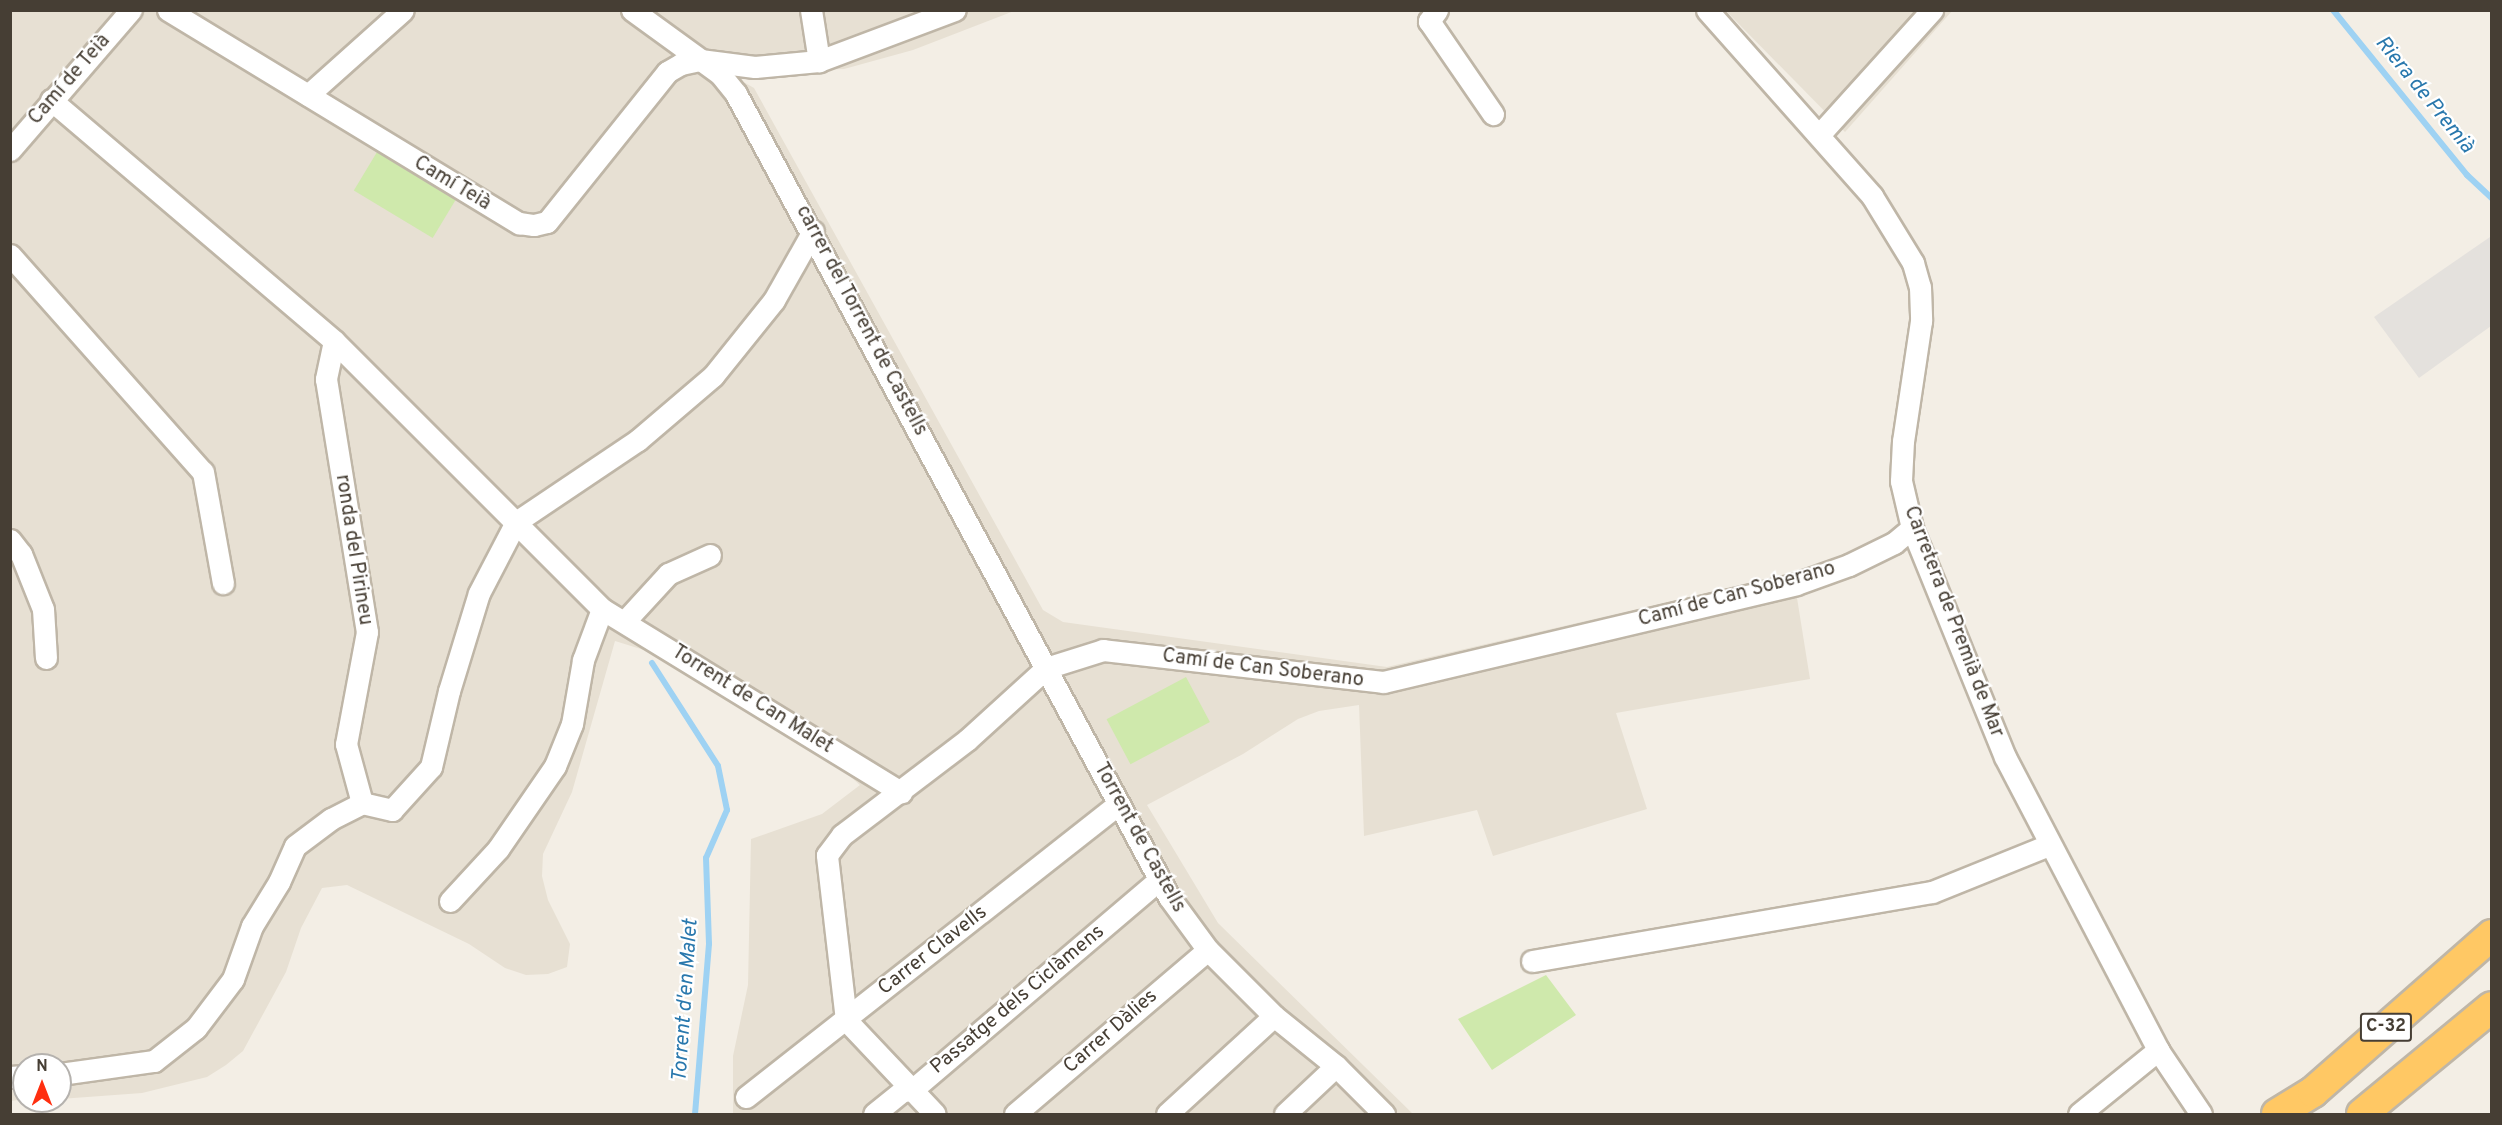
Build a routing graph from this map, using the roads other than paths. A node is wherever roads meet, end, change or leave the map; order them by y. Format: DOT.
graph roads {
  1 [pos="131,10"];
  2 [pos="168,10"];
  3 [pos="403,10"];
  4 [pos="632,10"];
  5 [pos="811,10"];
  6 [pos="955,10"];
  7 [pos="1437,10"];
  8 [pos="1932,10"];
  9 [pos="1710,12"];
  10 [pos="700,60"];
  11 [pos="819,61"];
  12 [pos="308,95"];
  13 [pos="51,100"];
  14 [pos="1492,114"];
  15 [pos="1819,135"];
  16 [pos="10,150"];
  17 [pos="813,231"];
  18 [pos="10,255"];
  19 [pos="334,341"];
  20 [pos="516,522"];
  21 [pos="1912,528"];
  22 [pos="10,540"];
  23 [pos="710,555"];
  24 [pos="223,583"];
  25 [pos="602,609"];
  26 [pos="625,621"];
  27 [pos="46,658"];
  28 [pos="1047,668"];
  29 [pos="902,792"];
  30 [pos="362,803"];
  31 [pos="1119,804"];
  32 [pos="2049,845"];
  33 [pos="1160,880"];
  34 [pos="450,901"];
  35 [pos="2492,935"];
  36 [pos="1208,950"];
  37 [pos="1532,961"];
  38 [pos="2492,1007"];
  39 [pos="1274,1016"];
  40 [pos="846,1020"];
  41 [pos="2158,1050"];
  42 [pos="1336,1066"];
  43 [pos="72,1072"];
  44 [pos="912,1090"];
  45 [pos="746,1097"];
  46 [pos="2200,1112"];
  47 [pos="874,1114"];
  48 [pos="935,1114"];
  49 [pos="1015,1114"];
  50 [pos="1167,1114"];
  51 [pos="1285,1114"];
  52 [pos="1384,1114"];
  53 [pos="2079,1114"];
  54 [pos="2277,1114"];
  55 [pos="2362,1114"];
  1 -- 13 [label="street, Camí de Teià"];
  2 -- 12 [label="street, Camí Teià"];
  3 -- 12 [label="street"];
  4 -- 10 [label="street, carrer del Torrent de Castells"];
  5 -- 11 [label="street"];
  6 -- 11 [label="street"];
  7 -- 14 [label="street"];
  8 -- 15 [label="street"];
  9 -- 15 [label="street, Carretera de Premià de Mar"];
  10 -- 11 [label="street"];
  10 -- 12 [label="street, Camí Teià"];
  10 -- 17 [label="street, carrer del Torrent de Castells"];
  13 -- 16 [label="street, Camí de Teià"];
  13 -- 19 [label="street"];
  15 -- 21 [label="street, Carretera de Premià de Mar"];
  17 -- 20 [label="street"];
  17 -- 28 [label="street, carrer del Torrent de Castells"];
  18 -- 24 [label="street"];
  19 -- 20 [label="street"];
  19 -- 30 [label="street, ronda del Pirineu"];
  20 -- 25 [label="street"];
  20 -- 30 [label="street"];
  21 -- 28 [label="street, Camí de Can Soberano"];
  21 -- 32 [label="street, Carretera de Premià de Mar"];
  22 -- 27 [label="street"];
  23 -- 26 [label="street"];
  25 -- 26 [label="street, Torrent de Can Malet"];
  25 -- 34 [label="street"];
  26 -- 29 [label="street, Torrent de Can Malet"];
  28 -- 29 [label="street, Camí de Can Soberano"];
  28 -- 31 [label="street, Torrent de Castells"];
  29 -- 40 [label="street, Camí de Can Soberano"];
  30 -- 43 [label="street"];
  31 -- 33 [label="street, Torrent de Castells"];
  31 -- 40 [label="street, Carrer Clavells"];
  32 -- 37 [label="street"];
  32 -- 41 [label="street, Carretera de Premià de Mar"];
  33 -- 36 [label="street, Torrent de Castells"];
  33 -- 44 [label="street, Passatge dels Ciclàmens"];
  35 -- 54 [label="highway, C-32"];
  36 -- 39 [label="street, Torrent de Castells"];
  36 -- 49 [label="street, Carrer Dàlies"];
  38 -- 55 [label="highway, C-32"];
  39 -- 42 [label="street, Torrent de Castells"];
  39 -- 50 [label="street"];
  40 -- 44 [label="street"];
  40 -- 45 [label="street, Carrer Clavells"];
  41 -- 46 [label="street, Carretera de Premià de Mar"];
  41 -- 53 [label="street"];
  42 -- 51 [label="street"];
  42 -- 52 [label="street, Torrent de Castells"];
  44 -- 47 [label="street, Passatge dels Ciclàmens"];
  44 -- 48 [label="street"];
}
